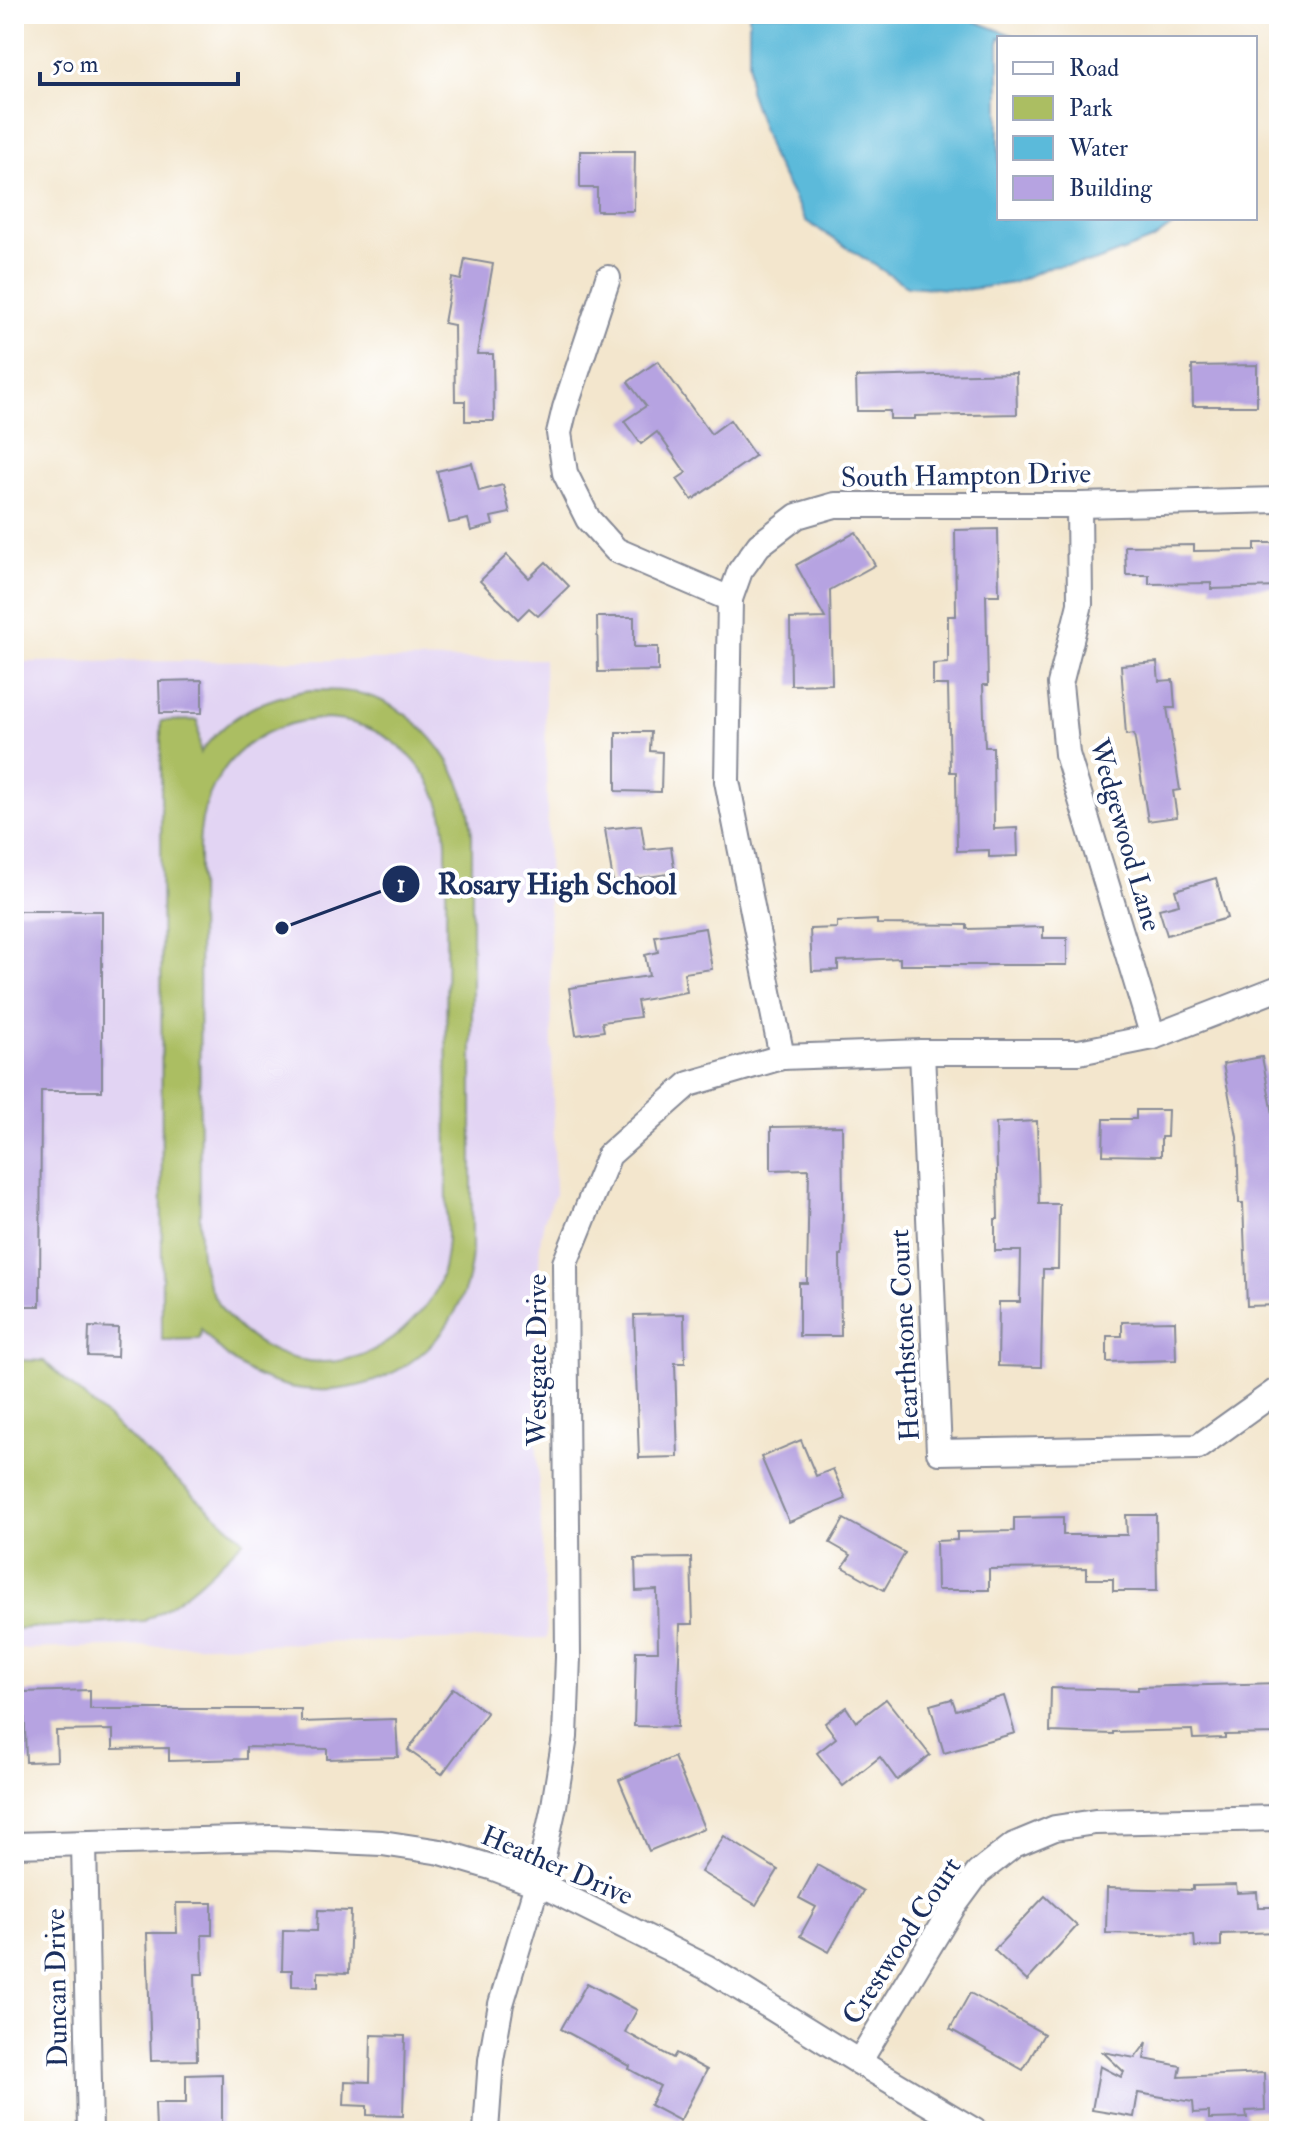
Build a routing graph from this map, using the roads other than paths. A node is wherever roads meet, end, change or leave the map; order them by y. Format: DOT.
graph roads {
  1 [pos="608,278"];
  2 [pos="1279,500"];
  3 [pos="1079,505"];
  4 [pos="730,599"];
  5 [pos="1279,988"];
  6 [pos="1153,1037"];
  7 [pos="922,1052"];
  8 [pos="782,1057"];
  9 [pos="1279,1389"];
  10 [pos="1279,1818"];
  11 [pos="84,1844"];
  12 [pos="14,1845"];
  13 [pos="537,1884"];
  14 [pos="859,2062"];
  15 [pos="90,2131"];
  16 [pos="486,2131"];
  17 [pos="975,2131"];
  1 -- 4 [label="street"];
  2 -- 3 [label="street, South Hampton Drive"];
  3 -- 4 [label="street, South Hampton Drive"];
  3 -- 6 [label="street, Wedgewood Lane"];
  4 -- 8 [label="street, South Hampton Drive"];
  5 -- 6 [label="street, Westgate Drive"];
  6 -- 7 [label="street, Westgate Drive"];
  7 -- 8 [label="street, Westgate Drive"];
  7 -- 9 [label="street, Hearthstone Court"];
  8 -- 13 [label="street, Westgate Drive"];
  10 -- 14 [label="street, Crestwood Court"];
  11 -- 12 [label="street, Heather Drive"];
  11 -- 13 [label="street, Heather Drive"];
  11 -- 15 [label="street, Duncan Drive"];
  13 -- 14 [label="street, Heather Drive"];
  13 -- 16 [label="street, Westgate Drive"];
  14 -- 17 [label="street, Heather Drive"];
}
